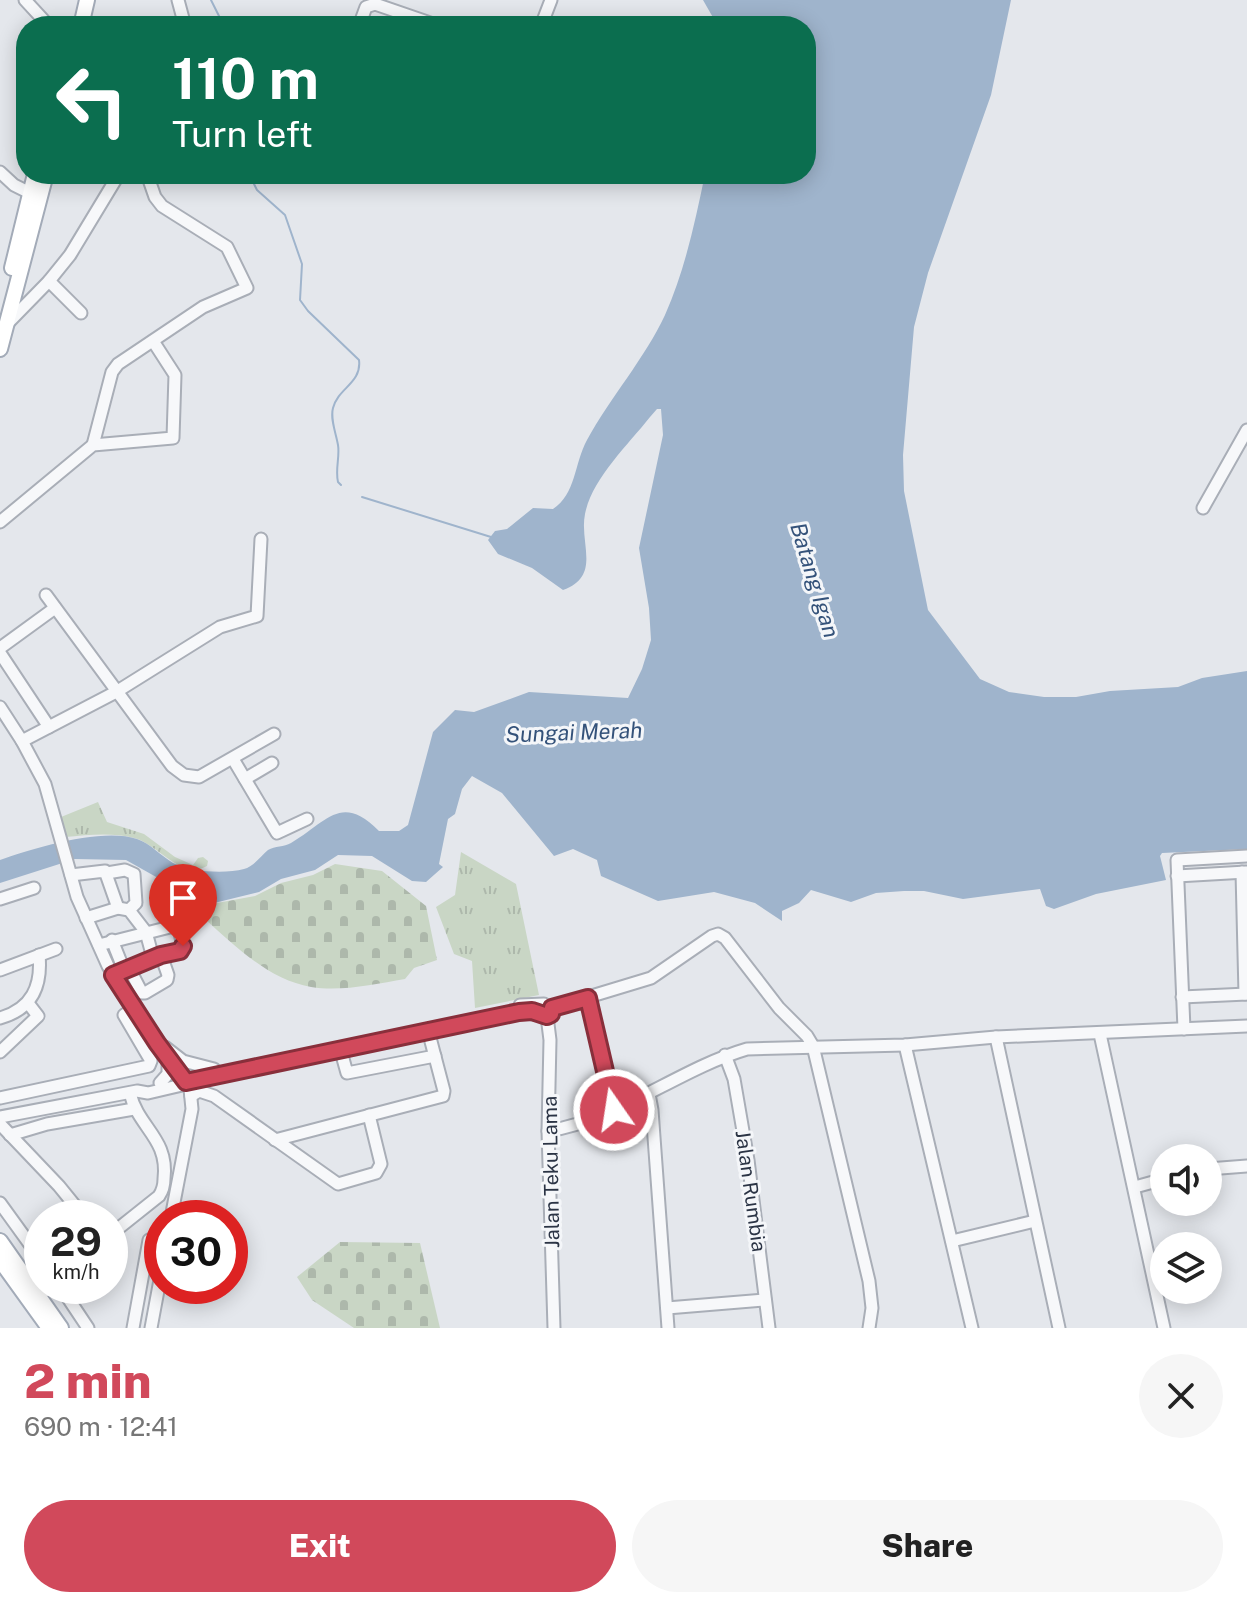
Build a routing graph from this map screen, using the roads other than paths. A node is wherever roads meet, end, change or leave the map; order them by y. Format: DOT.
graph roads {
  1 [pos="25,0"];
  2 [pos="40,16"];
  3 [pos="361,16"];
  4 [pos="410,16"];
  5 [pos="0,172"];
  6 [pos="32,184"];
  7 [pos="43,184"];
  8 [pos="113,184"];
  9 [pos="150,184"];
  10 [pos="30,193"];
  11 [pos="49,281"];
  12 [pos="81,313"];
  13 [pos="3,320"];
  14 [pos="153,341"];
  15 [pos="0,349"];
  16 [pos="1247,430"];
  17 [pos="93,445"];
  18 [pos="1203,508"];
  19 [pos="0,522"];
  20 [pos="261,539"];
  21 [pos="46,595"];
  22 [pos="55,608"];
  23 [pos="0,650"];
  24 [pos="116,692"];
  25 [pos="0,707"];
  26 [pos="49,727"];
  27 [pos="274,734"];
  28 [pos="22,741"];
  29 [pos="233,759"];
  30 [pos="272,763"];
  31 [pos="245,779"];
  32 [pos="307,819"];
  33 [pos="1247,856"];
  34 [pos="69,869"];
  35 [pos="1244,872"];
  36 [pos="107,873"];
  37 [pos="1177,876"];
  38 [pos="34,888"];
  39 [pos="0,899"];
  40 [pos="124,909"];
  41 [pos="86,918"];
  42 [pos="146,932"];
  43 [pos="112,940"];
  44 [pos="99,945"];
  45 [pos="56,949"];
  46 [pos="39,955"];
  47 [pos="157,956"];
  48 [pos="0,970"];
  49 [pos="122,971"];
  50 [pos="1246,994"];
  51 [pos="1182,997"];
  52 [pos="588,998"];
  53 [pos="28,1003"];
  54 [pos="135,1008"];
  55 [pos="546,1011"];
  56 [pos="0,1018"];
  57 [pos="1247,1026"];
  58 [pos="1184,1029"];
  59 [pos="428,1030"];
  60 [pos="1100,1034"];
  61 [pos="153,1036"];
  62 [pos="996,1037"];
  63 [pos="905,1045"];
  64 [pos="813,1046"];
  65 [pos="340,1048"];
  66 [pos="0,1052"];
  67 [pos="725,1055"];
  68 [pos="435,1056"];
  69 [pos="167,1058"];
  70 [pos="214,1069"];
  71 [pos="232,1072"];
  72 [pos="184,1079"];
  73 [pos="160,1083"];
  74 [pos="29,1092"];
  75 [pos="134,1092"];
  76 [pos="649,1094"];
  77 [pos="191,1096"];
  78 [pos="214,1096"];
  79 [pos="0,1098"];
  80 [pos="134,1109"];
  81 [pos="614,1110"];
  82 [pos="33,1111"];
  83 [pos="376,1114"];
  84 [pos="2,1126"];
  85 [pos="548,1131"];
  86 [pos="275,1140"];
  87 [pos="166,1166"];
  88 [pos="1247,1166"];
  89 [pos="180,1167"];
  90 [pos="1222,1168"];
  91 [pos="1150,1183"];
  92 [pos="1135,1187"];
  93 [pos="70,1200"];
  94 [pos="174,1200"];
  95 [pos="0,1203"];
  96 [pos="128,1220"];
  97 [pos="1035,1221"];
  98 [pos="24,1236"];
  99 [pos="0,1241"];
  100 [pos="952,1241"];
  101 [pos="0,1260"];
  102 [pos="144,1268"];
  103 [pos="24,1276"];
  104 [pos="765,1300"];
  105 [pos="44,1304"];
  106 [pos="72,1304"];
  107 [pos="155,1304"];
  108 [pos="667,1308"];
  109 [pos="49,1328"];
  110 [pos="61,1328"];
  111 [pos="88,1328"];
  112 [pos="133,1328"];
  113 [pos="151,1328"];
  114 [pos="554,1328"];
  115 [pos="668,1328"];
  116 [pos="769,1328"];
  117 [pos="869,1328"];
  118 [pos="972,1328"];
  119 [pos="1059,1328"];
  120 [pos="1164,1328"];
  1 -- 2 [label="street"];
  3 -- 4 [label="street"];
  5 -- 10 [label="street"];
  6 -- 10 [label="main road"];
  7 -- 13 [label="main road"];
  8 -- 11 [label="street"];
  9 -- 14 [label="street"];
  10 -- 13 [label="main road"];
  11 -- 12 [label="street"];
  11 -- 13 [label="street"];
  13 -- 15 [label="main road"];
  14 -- 17 [label="street"];
  14 -- 17 [label="street"];
  16 -- 18 [label="street"];
  17 -- 19 [label="street"];
  20 -- 24 [label="street"];
  21 -- 22 [label="street"];
  22 -- 23 [label="street"];
  22 -- 24 [label="street"];
  23 -- 26 [label="street"];
  24 -- 26 [label="street"];
  24 -- 29 [label="street"];
  25 -- 28 [label="street"];
  26 -- 28 [label="street"];
  27 -- 29 [label="street"];
  28 -- 34 [label="street"];
  29 -- 31 [label="street"];
  30 -- 31 [label="street"];
  31 -- 32 [label="street"];
  33 -- 37 [label="street"];
  34 -- 36 [label="street"];
  34 -- 41 [label="street"];
  35 -- 37 [label="street"];
  35 -- 50 [label="street"];
  36 -- 40 [label="street"];
  36 -- 40 [label="street"];
  37 -- 51 [label="street"];
  38 -- 39 [label="street"];
  40 -- 41 [label="street"];
  40 -- 42 [label="street"];
  41 -- 44 [label="street"];
  42 -- 43 [label="street"];
  42 -- 47 [label="street"];
  42 -- 47 [label="street"];
  43 -- 44 [label="street"];
  43 -- 49 [label="street"];
  44 -- 49 [label="street"];
  45 -- 46 [label="street"];
  46 -- 48 [label="street"];
  46 -- 53 [label="street"];
  47 -- 49 [label="street"];
  47 -- 49 [label="street"];
  49 -- 54 [label="street"];
  50 -- 51 [label="street"];
  51 -- 58 [label="street"];
  52 -- 55 [label="street"];
  52 -- 64 [label="street"];
  52 -- 81 [label="street"];
  53 -- 56 [label="street"];
  53 -- 66 [label="street"];
  54 -- 61 [label="street"];
  54 -- 74 [label="street"];
  55 -- 59 [label="street"];
  55 -- 70 [label="street"];
  55 -- 85 [label="street, Jalan Teku Lama"];
  57 -- 58 [label="street"];
  58 -- 60 [label="street"];
  59 -- 65 [label="street"];
  59 -- 68 [label="street"];
  60 -- 62 [label="street"];
  60 -- 92 [label="street"];
  61 -- 69 [label="street"];
  61 -- 70 [label="street"];
  62 -- 63 [label="street"];
  62 -- 97 [label="street"];
  63 -- 64 [label="street"];
  63 -- 100 [label="street"];
  64 -- 67 [label="street"];
  64 -- 117 [label="street"];
  65 -- 68 [label="street"];
  65 -- 71 [label="street"];
  67 -- 76 [label="street"];
  67 -- 104 [label="street, Jalan Rumbia"];
  68 -- 83 [label="street"];
  69 -- 72 [label="street"];
  69 -- 73 [label="street"];
  70 -- 72 [label="street"];
  71 -- 72 [label="street"];
  71 -- 78 [label="street"];
  72 -- 73 [label="street"];
  72 -- 75 [label="street"];
  72 -- 77 [label="street"];
  72 -- 78 [label="street"];
  73 -- 75 [label="street"];
  74 -- 79 [label="street"];
  74 -- 82 [label="street"];
  75 -- 80 [label="street"];
  75 -- 82 [label="street"];
  76 -- 81 [label="street"];
  76 -- 108 [label="street"];
  77 -- 78 [label="street"];
  77 -- 89 [label="street"];
  78 -- 86 [label="street"];
  80 -- 84 [label="street"];
  80 -- 87 [label="street"];
  81 -- 85 [label="street"];
  82 -- 84 [label="street"];
  83 -- 86 [label="street"];
  83 -- 86 [label="street"];
  84 -- 93 [label="street"];
  85 -- 114 [label="street, Jalan Teku Lama"];
  87 -- 89 [label="street"];
  87 -- 96 [label="street"];
  88 -- 90 [label="street"];
  89 -- 94 [label="street"];
  91 -- 92 [label="street"];
  92 -- 120 [label="street"];
  95 -- 98 [label="street"];
  97 -- 100 [label="street"];
  97 -- 119 [label="street"];
  99 -- 103 [label="main road"];
  100 -- 118 [label="street"];
  101 -- 109 [label="main road"];
  102 -- 112 [label="street"];
  104 -- 108 [label="street"];
  104 -- 116 [label="street, Jalan Rumbia"];
  105 -- 110 [label="main road"];
  106 -- 111 [label="street"];
  107 -- 113 [label="street"];
  108 -- 115 [label="street"];
}
